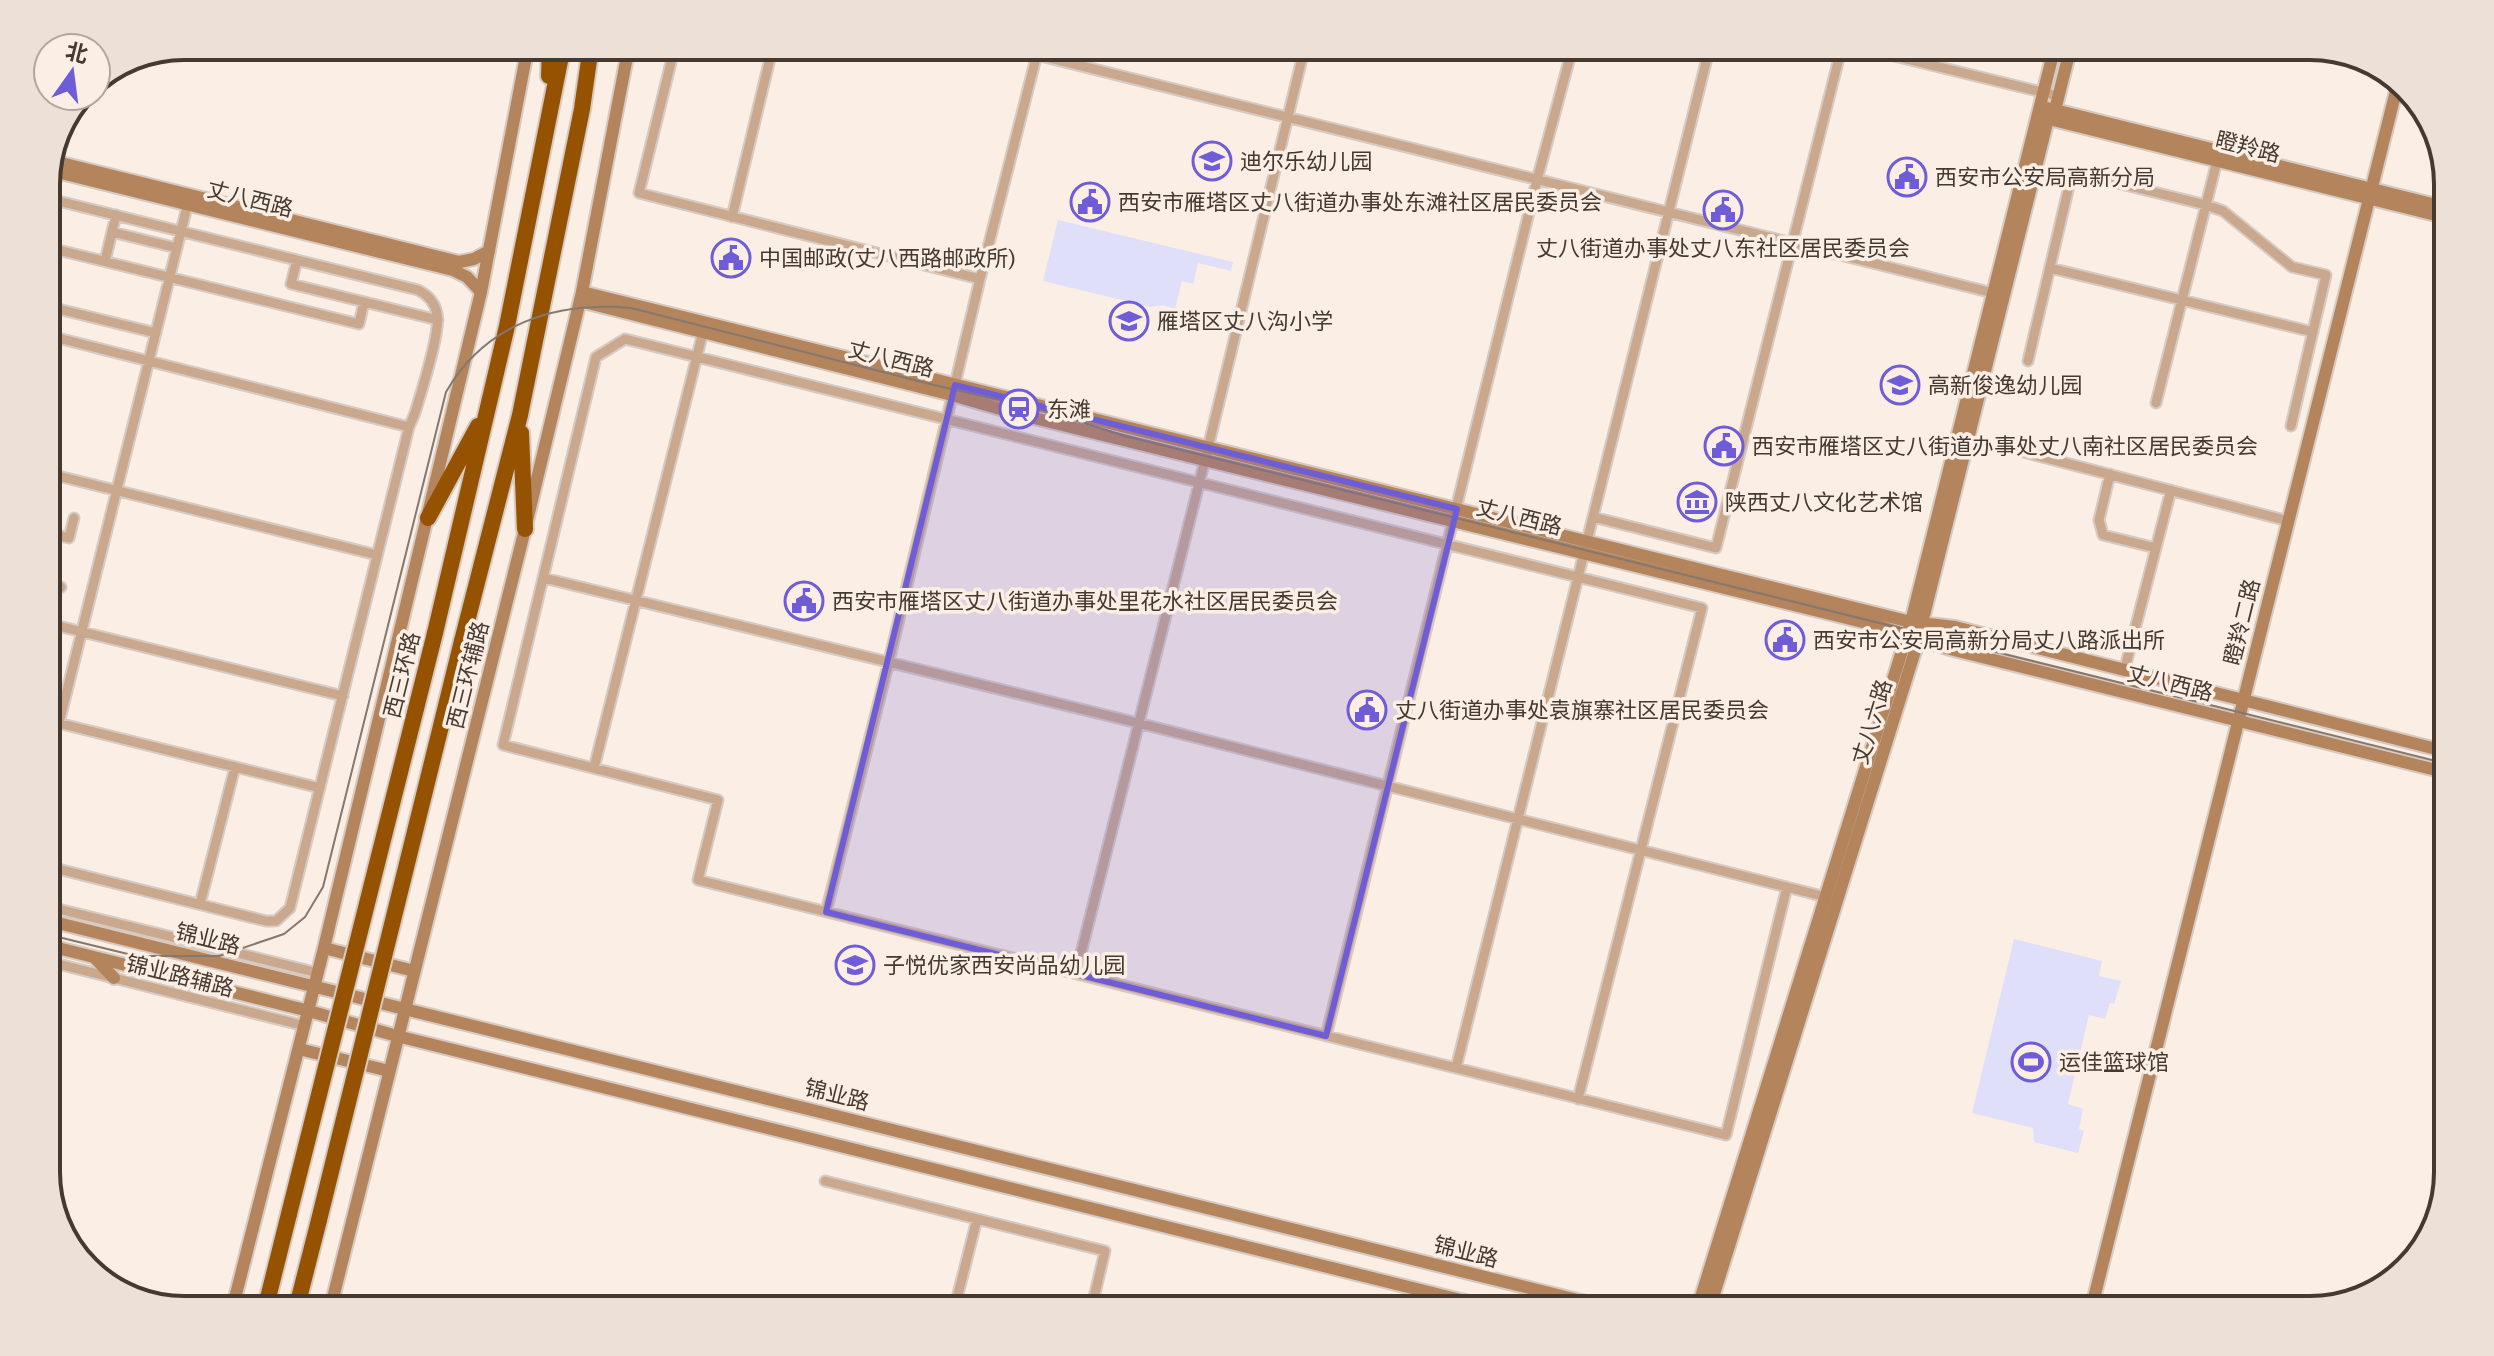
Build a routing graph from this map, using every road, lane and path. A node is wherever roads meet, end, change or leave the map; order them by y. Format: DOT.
graph roads {
  1 [pos="525,60"];
  2 [pos="549,60"];
  3 [pos="560,60"];
  4 [pos="589,60"];
  5 [pos="599,60"];
  6 [pos="626,60"];
  7 [pos="672,60"];
  8 [pos="770,60"];
  9 [pos="1035,60"];
  10 [pos="1075,60"];
  11 [pos="1301,60"];
  12 [pos="1569,60"];
  13 [pos="1706,60"];
  14 [pos="1838,60"];
  15 [pos="1910,60"];
  16 [pos="2052,60"];
  17 [pos="2067,60"];
  18 [pos="2044,93"];
  19 [pos="2395,94"];
  20 [pos="2058,96"];
  21 [pos="582,109"];
  22 [pos="2045,113"];
  23 [pos="1287,117"];
  24 [pos="546,135"];
  25 [pos="2217,161"];
  26 [pos="62,164"];
  27 [pos="61,172"];
  28 [pos="1537,180"];
  29 [pos="2370,193"];
  30 [pos="189,200"];
  31 [pos="60,201"];
  32 [pos="2206,205"];
  33 [pos="2434,205"];
  34 [pos="1667,213"];
  35 [pos="2434,214"];
  36 [pos="116,215"];
  37 [pos="732,217"];
  38 [pos="181,231"];
  39 [pos="112,232"];
  40 [pos="1792,243"];
  41 [pos="177,248"];
  42 [pos="60,250"];
  43 [pos="489,251"];
  44 [pos="297,260"];
  45 [pos="105,261"];
  46 [pos="2050,268"];
  47 [pos="170,277"];
  48 [pos="980,279"];
  49 [pos="481,292"];
  50 [pos="1993,293"];
  51 [pos="581,297"];
  52 [pos="2182,300"];
  53 [pos="364,302"];
  54 [pos="60,309"];
  55 [pos="438,320"];
  56 [pos="703,332"];
  57 [pos="2313,332"];
  58 [pos="156,333"];
  59 [pos="60,339"];
  60 [pos="696,357"];
  61 [pos="149,361"];
  62 [pos="2028,361"];
  63 [pos="954,390"];
  64 [pos="2156,403"];
  65 [pos="489,408"];
  66 [pos="520,415"];
  67 [pos="947,420"];
  68 [pos="2291,426"];
  69 [pos="409,427"];
  70 [pos="2008,448"];
  71 [pos="1206,454"];
  72 [pos="2110,474"];
  73 [pos="60,477"];
  74 [pos="1197,483"];
  75 [pos="2171,490"];
  76 [pos="116,491"];
  77 [pos="1455,515"];
  78 [pos="1593,517"];
  79 [pos="74,518"];
  80 [pos="428,518"];
  81 [pos="2288,521"];
  82 [pos="525,529"];
  83 [pos="60,536"];
  84 [pos="1448,545"];
  85 [pos="1585,548"];
  86 [pos="2156,548"];
  87 [pos="377,555"];
  88 [pos="1578,577"];
  89 [pos="544,578"];
  90 [pos="636,601"];
  91 [pos="60,627"];
  92 [pos="1915,630"];
  93 [pos="81,632"];
  94 [pos="889,661"];
  95 [pos="2126,664"];
  96 [pos="343,696"];
  97 [pos="2243,701"];
  98 [pos="60,719"];
  99 [pos="2238,720"];
  100 [pos="60,723"];
  101 [pos="1138,723"];
  102 [pos="2434,749"];
  103 [pos="235,767"];
  104 [pos="594,768"];
  105 [pos="2434,769"];
  106 [pos="1388,786"];
  107 [pos="320,788"];
  108 [pos="1518,818"];
  109 [pos="1640,849"];
  110 [pos="60,869"];
  111 [pos="1787,887"];
  112 [pos="1826,897"];
  113 [pos="200,904"];
  114 [pos="60,910"];
  115 [pos="826,912"];
  116 [pos="60,923"];
  117 [pos="60,948"];
  118 [pos="324,948"];
  119 [pos="94,957"];
  120 [pos="60,964"];
  121 [pos="414,971"];
  122 [pos="1076,973"];
  123 [pos="114,978"];
  124 [pos="316,980"];
  125 [pos="405,1008"];
  126 [pos="309,1011"];
  127 [pos="305,1026"];
  128 [pos="397,1036"];
  129 [pos="1326,1036"];
  130 [pos="299,1049"];
  131 [pos="1456,1068"];
  132 [pos="389,1071"];
  133 [pos="1578,1099"];
  134 [pos="825,1181"];
  135 [pos="977,1219"];
  136 [pos="236,1296"];
  137 [pos="268,1296"];
  138 [pos="300,1296"];
  139 [pos="333,1296"];
  140 [pos="958,1296"];
  141 [pos="1094,1296"];
  142 [pos="1445,1296"];
  143 [pos="1562,1296"];
  144 [pos="1701,1296"];
  145 [pos="1713,1296"];
  146 [pos="2094,1296"];
  1 -- 43 [label="main road"];
  2 -- 24 [label="highway"];
  3 -- 24 [label="highway, 西三环路"];
  4 -- 21 [label="highway"];
  5 -- 21 [label="highway"];
  6 -- 51 [label="main road, 西三环辅路"];
  7 -- 37 [label="street"];
  8 -- 37 [label="street"];
  9 -- 48 [label="street"];
  10 -- 23 [label="street"];
  11 -- 23 [label="street"];
  12 -- 28 [label="street"];
  13 -- 34 [label="street"];
  14 -- 40 [label="street"];
  15 -- 18 [label="street"];
  16 -- 18 [label="main road, 丈八六路"];
  17 -- 20 [label="main road, 丈八六路"];
  18 -- 20 [label="street"];
  18 -- 22 [label="main road, 丈八六路"];
  19 -- 29 [label="main road, 瞪羚二路"];
  20 -- 22 [label="main road, 丈八六路"];
  21 -- 66 [label="highway"];
  22 -- 25 [label="main road, 瞪羚路"];
  22 -- 29 [label="main road, 瞪羚路"];
  22 -- 50 [label="main road, 丈八六路"];
  22 -- 92 [label="main road, 丈八六路"];
  23 -- 28 [label="street"];
  23 -- 71 [label="street"];
  24 -- 65 [label="highway, 西三环路"];
  25 -- 29 [label="main road, 瞪羚路"];
  25 -- 32 [label="street"];
  26 -- 30 [label="main road, 丈八西路"];
  27 -- 30 [label="main road, 丈八西路"];
  28 -- 34 [label="street"];
  28 -- 77 [label="street"];
  29 -- 33 [label="main road, 瞪羚路"];
  29 -- 35 [label="main road, 瞪羚路"];
  29 -- 81 [label="main road, 瞪羚二路"];
  30 -- 38 [label="street"];
  30 -- 43 [label="main road, 丈八西路"];
  30 -- 49 [label="main road, 丈八西路"];
  31 -- 36 [label="street"];
  32 -- 46 [label="street"];
  32 -- 52 [label="street"];
  32 -- 57 [label="street"];
  34 -- 40 [label="street"];
  34 -- 78 [label="street"];
  36 -- 38 [label="street"];
  36 -- 39 [label="street"];
  37 -- 48 [label="street"];
  38 -- 41 [label="street"];
  38 -- 44 [label="street"];
  39 -- 41 [label="street"];
  39 -- 45 [label="street"];
  40 -- 50 [label="street"];
  40 -- 78 [label="street"];
  41 -- 47 [label="street"];
  42 -- 45 [label="street"];
  43 -- 49 [label="main road"];
  44 -- 53 [label="street"];
  44 -- 55 [label="street"];
  45 -- 47 [label="street"];
  46 -- 52 [label="street"];
  46 -- 62 [label="street"];
  47 -- 53 [label="street"];
  47 -- 58 [label="street"];
  48 -- 63 [label="street"];
  49 -- 80 [label="main road"];
  50 -- 92 [label="main road, 丈八六路"];
  51 -- 56 [label="main road, 丈八西路"];
  51 -- 63 [label="main road, 丈八西路"];
  51 -- 82 [label="main road, 西三环辅路"];
  52 -- 57 [label="street"];
  52 -- 64 [label="street"];
  53 -- 55 [label="street"];
  54 -- 58 [label="street"];
  55 -- 69 [label="street"];
  56 -- 60 [label="street"];
  56 -- 63 [label="main road, 丈八西路"];
  57 -- 68 [label="street"];
  58 -- 61 [label="street"];
  59 -- 61 [label="street"];
  60 -- 67 [label="street"];
  60 -- 89 [label="street"];
  60 -- 90 [label="street"];
  61 -- 69 [label="street"];
  61 -- 76 [label="street"];
  63 -- 67 [label="street"];
  63 -- 71 [label="main road, 丈八西路"];
  65 -- 80 [label="highway"];
  65 -- 137 [label="highway, 西三环路, bridge"];
  66 -- 82 [label="highway"];
  66 -- 138 [label="highway, bridge"];
  67 -- 74 [label="street"];
  67 -- 94 [label="street"];
  69 -- 87 [label="street"];
  70 -- 72 [label="street"];
  71 -- 74 [label="street"];
  71 -- 77 [label="main road, 丈八西路"];
  72 -- 75 [label="street"];
  72 -- 86 [label="street"];
  73 -- 76 [label="street"];
  74 -- 84 [label="street"];
  74 -- 101 [label="street"];
  75 -- 81 [label="street"];
  75 -- 86 [label="street"];
  76 -- 87 [label="street"];
  76 -- 93 [label="street"];
  77 -- 84 [label="street"];
  77 -- 85 [label="main road, 丈八西路"];
  78 -- 85 [label="street"];
  79 -- 83 [label="street"];
  80 -- 118 [label="main road"];
  81 -- 97 [label="main road, 瞪羚二路"];
  82 -- 121 [label="main road, 西三环辅路"];
  84 -- 88 [label="street"];
  84 -- 106 [label="street"];
  85 -- 88 [label="street"];
  85 -- 92 [label="main road, 丈八西路"];
  86 -- 95 [label="street"];
  87 -- 96 [label="street"];
  88 -- 108 [label="street"];
  88 -- 109 [label="street"];
  89 -- 90 [label="street"];
  89 -- 104 [label="street"];
  90 -- 94 [label="street"];
  90 -- 104 [label="street"];
  91 -- 93 [label="street"];
  92 -- 97 [label="main road, 丈八西路"];
  92 -- 99 [label="main road, 丈八西路"];
  92 -- 112 [label="main road, 丈八六路"];
  92 -- 145 [label="main road, 丈八六路"];
  93 -- 96 [label="street"];
  93 -- 98 [label="street"];
  94 -- 101 [label="street"];
  94 -- 115 [label="street"];
  96 -- 107 [label="street"];
  97 -- 99 [label="main road, 瞪羚二路"];
  97 -- 102 [label="main road, 丈八西路"];
  99 -- 105 [label="main road, 丈八西路"];
  99 -- 146 [label="main road, 瞪羚二路"];
  100 -- 103 [label="street"];
  101 -- 106 [label="street"];
  101 -- 122 [label="street"];
  103 -- 107 [label="street"];
  103 -- 113 [label="street"];
  104 -- 115 [label="street"];
  106 -- 108 [label="street"];
  106 -- 129 [label="street"];
  107 -- 113 [label="street"];
  108 -- 109 [label="street"];
  108 -- 131 [label="street"];
  109 -- 111 [label="street"];
  109 -- 133 [label="street"];
  110 -- 113 [label="street"];
  111 -- 112 [label="street"];
  111 -- 133 [label="street"];
  112 -- 144 [label="main road, 丈八六路"];
  114 -- 124 [label="street, 锦业路辅路"];
  115 -- 122 [label="street"];
  116 -- 124 [label="main road, 锦业路"];
  117 -- 119 [label="main road, 锦业路"];
  118 -- 121 [label="main road"];
  118 -- 124 [label="main road"];
  119 -- 123 [label="main road"];
  119 -- 126 [label="main road, 锦业路"];
  120 -- 123 [label="street, 锦业路辅路"];
  121 -- 125 [label="main road, 西三环辅路"];
  122 -- 129 [label="street"];
  123 -- 127 [label="street, 锦业路辅路"];
  124 -- 125 [label="main road, 锦业路"];
  124 -- 126 [label="main road"];
  125 -- 128 [label="main road, 西三环辅路"];
  125 -- 143 [label="main road, 锦业路"];
  126 -- 127 [label="main road"];
  126 -- 128 [label="main road, 锦业路"];
  127 -- 130 [label="main road"];
  128 -- 132 [label="main road, 西三环辅路"];
  128 -- 142 [label="main road, 锦业路"];
  129 -- 131 [label="street"];
  130 -- 132 [label="main road"];
  130 -- 136 [label="main road"];
  131 -- 133 [label="street"];
  132 -- 139 [label="main road, 西三环辅路"];
  134 -- 135 [label="street"];
  135 -- 140 [label="street"];
  135 -- 141 [label="street"];
}
